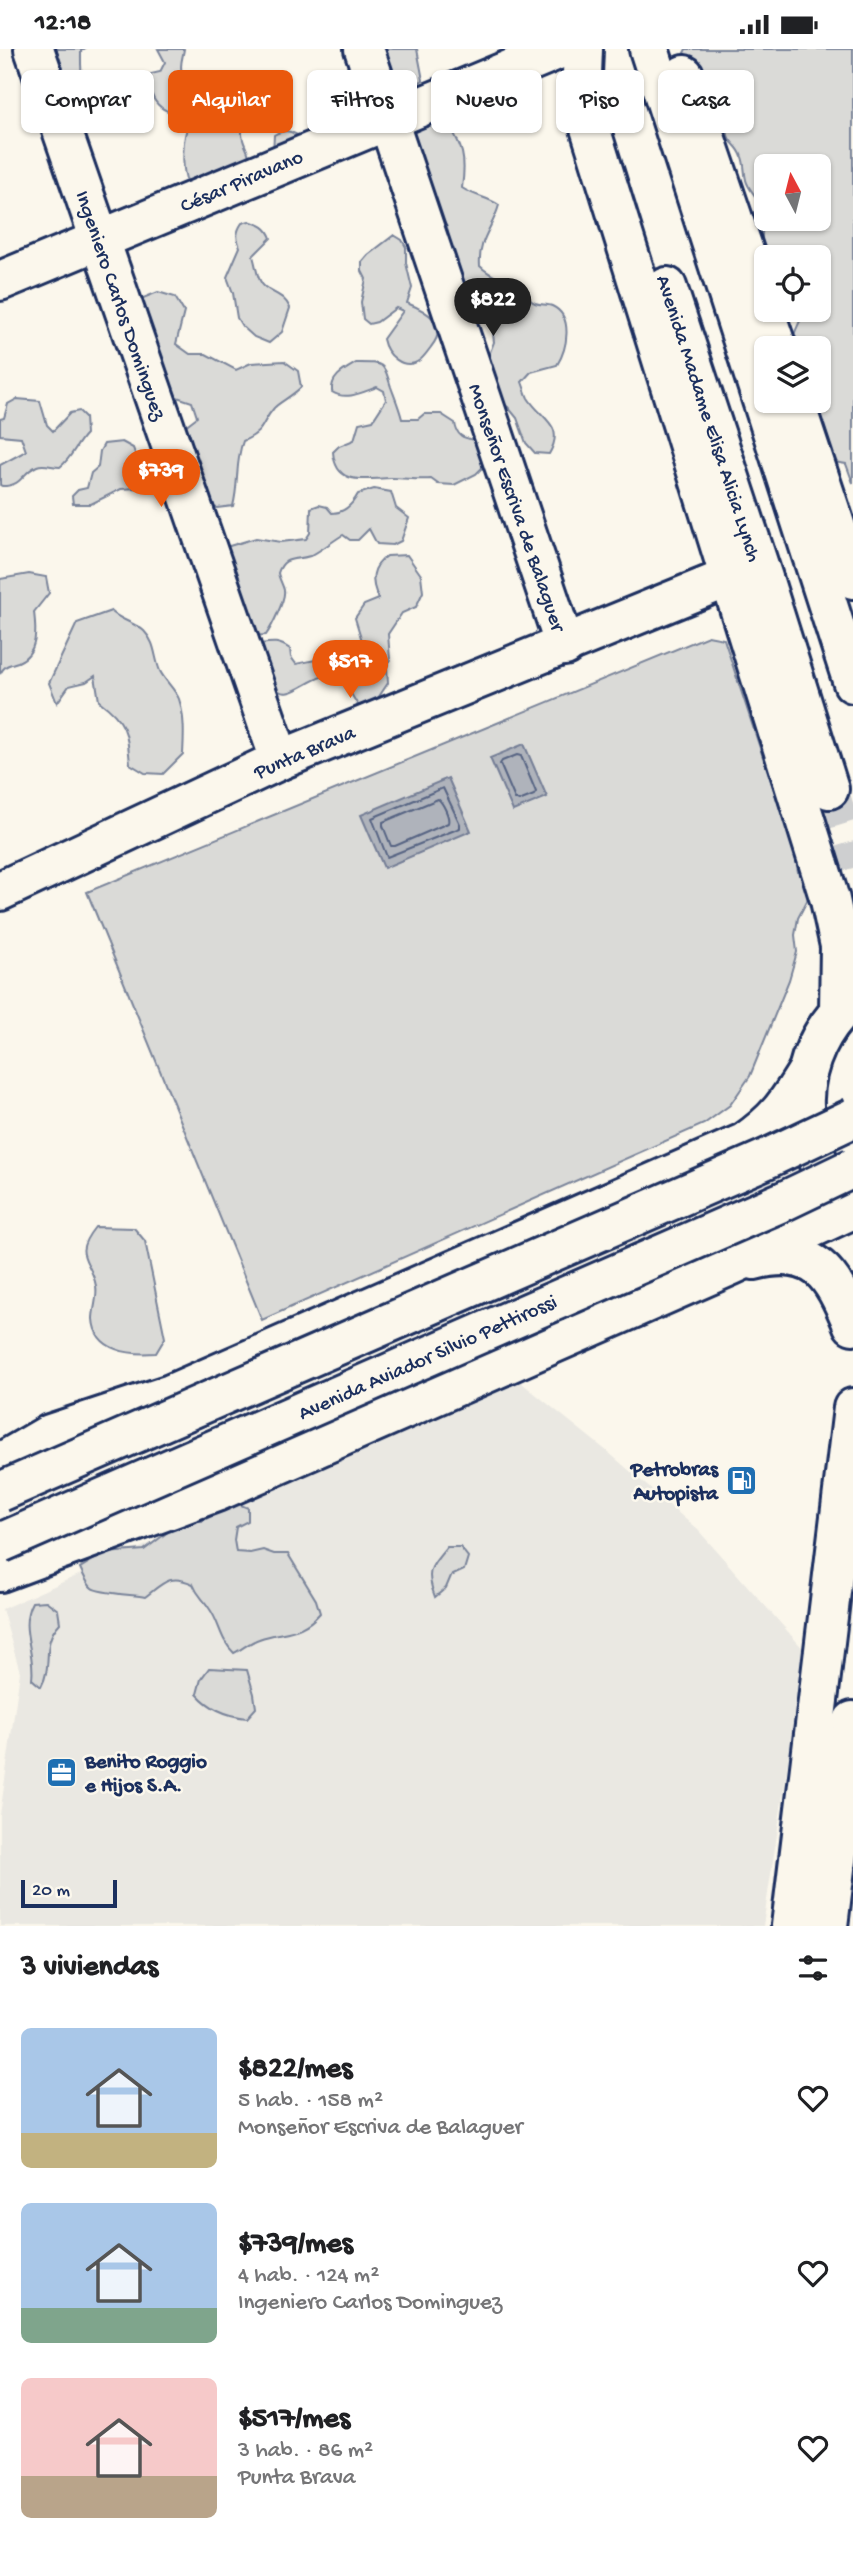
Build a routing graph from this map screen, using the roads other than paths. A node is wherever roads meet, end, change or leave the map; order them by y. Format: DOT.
graph roads {
  1 [pos="34,49"];
  2 [pos="364,49"];
  3 [pos="560,49"];
  4 [pos="585,49"];
  5 [pos="649,49"];
  6 [pos="666,49"];
  7 [pos="371,70"];
  8 [pos="417,107"];
  9 [pos="354,133"];
  10 [pos="393,133"];
  11 [pos="99,239"];
  12 [pos="0,281"];
  13 [pos="773,336"];
  14 [pos="798,413"];
  15 [pos="730,577"];
  16 [pos="853,579"];
  17 [pos="565,646"];
  18 [pos="853,683"];
  19 [pos="279,760"];
  20 [pos="829,789"];
  21 [pos="0,891"];
  22 [pos="846,1005"];
  23 [pos="807,1072"];
  24 [pos="853,1118"];
  25 [pos="853,1168"];
  26 [pos="853,1207"];
  27 [pos="732,1265"];
  28 [pos="853,1325"];
  29 [pos="853,1408"];
  30 [pos="0,1463"];
  31 [pos="0,1492"];
  32 [pos="0,1543"];
  33 [pos="0,1572"];
  34 [pos="853,1721"];
  35 [pos="791,1926"];
  36 [pos="828,1926"];
  1 -- 11 [label="main road, Ingeniero Carlos Dominguez"];
  2 -- 7 [label="main road, Monseñor Escriva de Balaguer"];
  3 -- 8 [label="main road, César Piravano"];
  4 -- 15 [label="main road"];
  4 -- 20 [label="main road, Avenida Madame Elisa Alicia Lynch"];
  5 -- 18 [label="main road"];
  6 -- 13 [label="main road"];
  9 -- 11 [label="main road, César Piravano"];
  10 -- 17 [label="main road, Monseñor Escriva de Balaguer"];
  11 -- 12 [label="main road, César Piravano"];
  11 -- 19 [label="main road, Ingeniero Carlos Dominguez"];
  14 -- 16 [label="main road"];
  15 -- 17 [label="main road, Punta Brava"];
  15 -- 22 [label="main road"];
  17 -- 19 [label="main road, Punta Brava"];
  19 -- 21 [label="main road, Punta Brava"];
  22 -- 23 [label="main road"];
  23 -- 26 [label="main road"];
  23 -- 30 [label="main road"];
  24 -- 31 [label="main road, Avenida Aviador Silvio Pettirossi, bridge"];
  25 -- 32 [label="main road, Avenida Aviador Silvio Pettirossi, bridge"];
  26 -- 27 [label="main road"];
  27 -- 28 [label="main road"];
  27 -- 33 [label="main road"];
  29 -- 35 [label="main road"];
  34 -- 36 [label="main road"];
}
